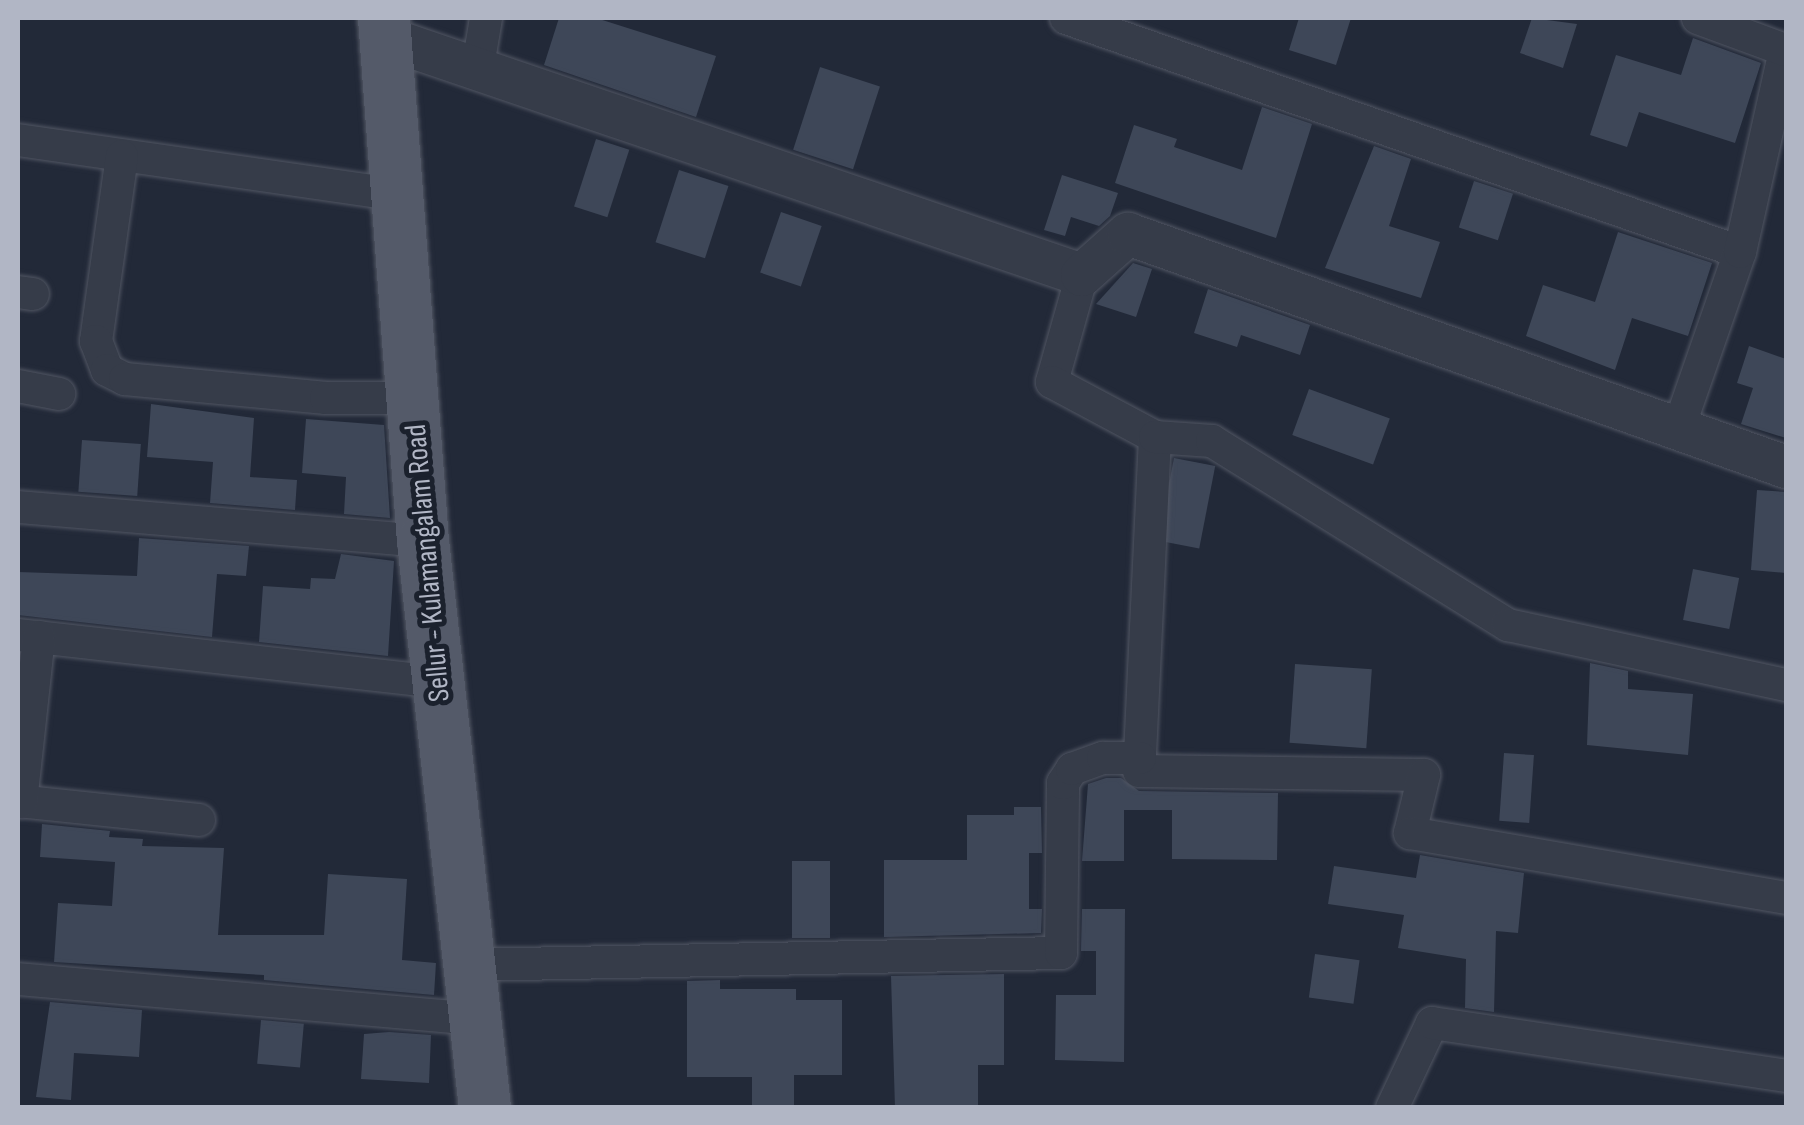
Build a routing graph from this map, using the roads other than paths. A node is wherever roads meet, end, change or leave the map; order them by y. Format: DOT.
graph roads {
  1 [pos="486,18"];
  2 [pos="1066,18"];
  3 [pos="1698,18"];
  4 [pos="385,28"];
  5 [pos="478,66"];
  6 [pos="18,140"];
  7 [pos="122,156"];
  8 [pos="395,194"];
  9 [pos="1740,252"];
  10 [pos="1082,275"];
  11 [pos="18,386"];
  12 [pos="58,394"];
  13 [pos="414,398"];
  14 [pos="1678,430"];
  15 [pos="1155,437"];
  16 [pos="1786,467"];
  17 [pos="18,507"];
  18 [pos="423,541"];
  19 [pos="28,636"];
  20 [pos="438,682"];
  21 [pos="1786,685"];
  22 [pos="1140,758"];
  23 [pos="19,802"];
  24 [pos="199,820"];
  25 [pos="1786,898"];
  26 [pos="468,966"];
  27 [pos="18,979"];
  28 [pos="474,1019"];
  29 [pos="1786,1076"];
  30 [pos="484,1108"];
  31 [pos="1392,1108"];
  1 -- 5 [label="street"];
  2 -- 9 [label="street"];
  3 -- 9 [label="street"];
  4 -- 5 [label="street"];
  4 -- 8 [label="main road, Sellur - Kulamangalam Road"];
  5 -- 10 [label="street"];
  6 -- 7 [label="street"];
  7 -- 8 [label="street"];
  7 -- 13 [label="street"];
  8 -- 13 [label="main road, Sellur - Kulamangalam Road"];
  9 -- 14 [label="street"];
  10 -- 14 [label="street"];
  10 -- 15 [label="street"];
  11 -- 12 [label="street"];
  13 -- 18 [label="main road, Sellur - Kulamangalam Road"];
  14 -- 16 [label="street"];
  15 -- 21 [label="street"];
  15 -- 22 [label="street"];
  17 -- 18 [label="street"];
  18 -- 20 [label="main road, Sellur - Kulamangalam Road"];
  19 -- 20 [label="street"];
  19 -- 23 [label="street"];
  20 -- 26 [label="main road, Sellur - Kulamangalam Road"];
  22 -- 25 [label="street"];
  22 -- 26 [label="street"];
  23 -- 24 [label="street"];
  26 -- 28 [label="main road, Sellur - Kulamangalam Road"];
  27 -- 28 [label="street"];
  28 -- 30 [label="main road, Sellur - Kulamangalam Road"];
  29 -- 31 [label="street"];
}
